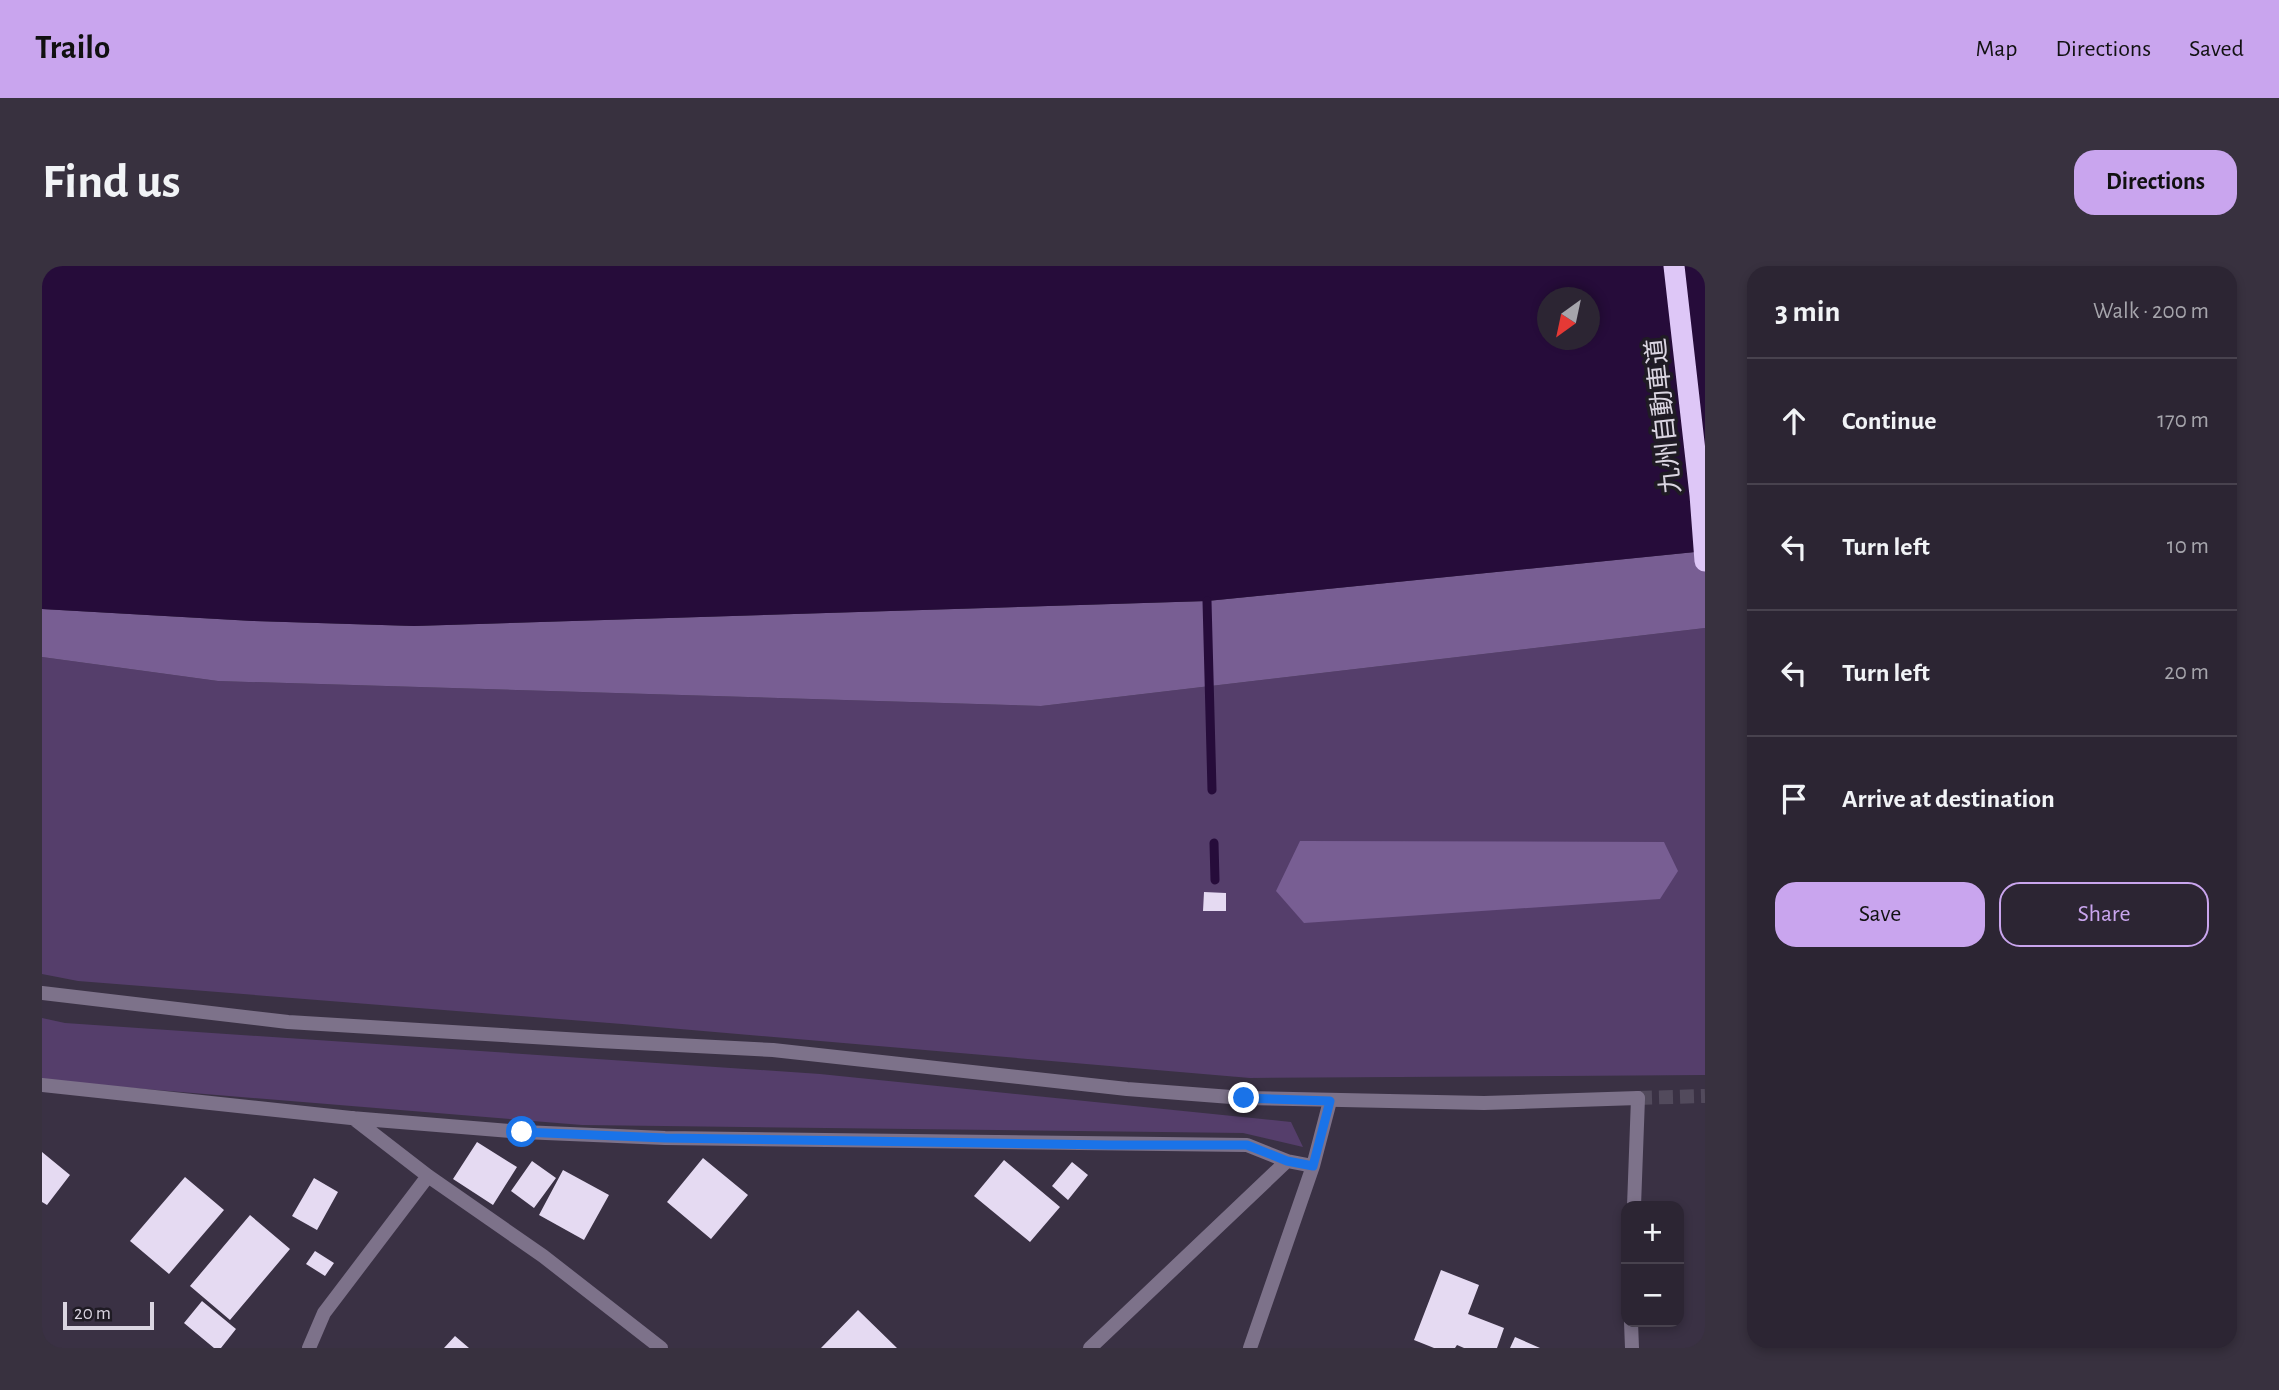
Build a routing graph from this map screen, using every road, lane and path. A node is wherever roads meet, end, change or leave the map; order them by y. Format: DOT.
graph roads {
  1 [pos="1674,266"];
  2 [pos="1705,561"];
  3 [pos="42,993"];
  4 [pos="42,1085"];
  5 [pos="1330,1101"];
  6 [pos="351,1118"];
  7 [pos="1287,1161"];
  8 [pos="1313,1166"];
  9 [pos="428,1176"];
  10 [pos="1634,1201"];
  11 [pos="1631,1327"];
  12 [pos="309,1348"];
  13 [pos="661,1348"];
  14 [pos="1090,1348"];
  15 [pos="1250,1348"];
  16 [pos="1632,1348"];
  1 -- 2 [label="highway, 九州自動車道"];
  3 -- 5 [label="street"];
  4 -- 6 [label="street"];
  5 -- 8 [label="street"];
  5 -- 10 [label="street"];
  6 -- 7 [label="street"];
  6 -- 9 [label="street"];
  7 -- 8 [label="street"];
  7 -- 14 [label="street"];
  8 -- 15 [label="street"];
  9 -- 12 [label="street"];
  9 -- 13 [label="street"];
  11 -- 16 [label="street"];
}
